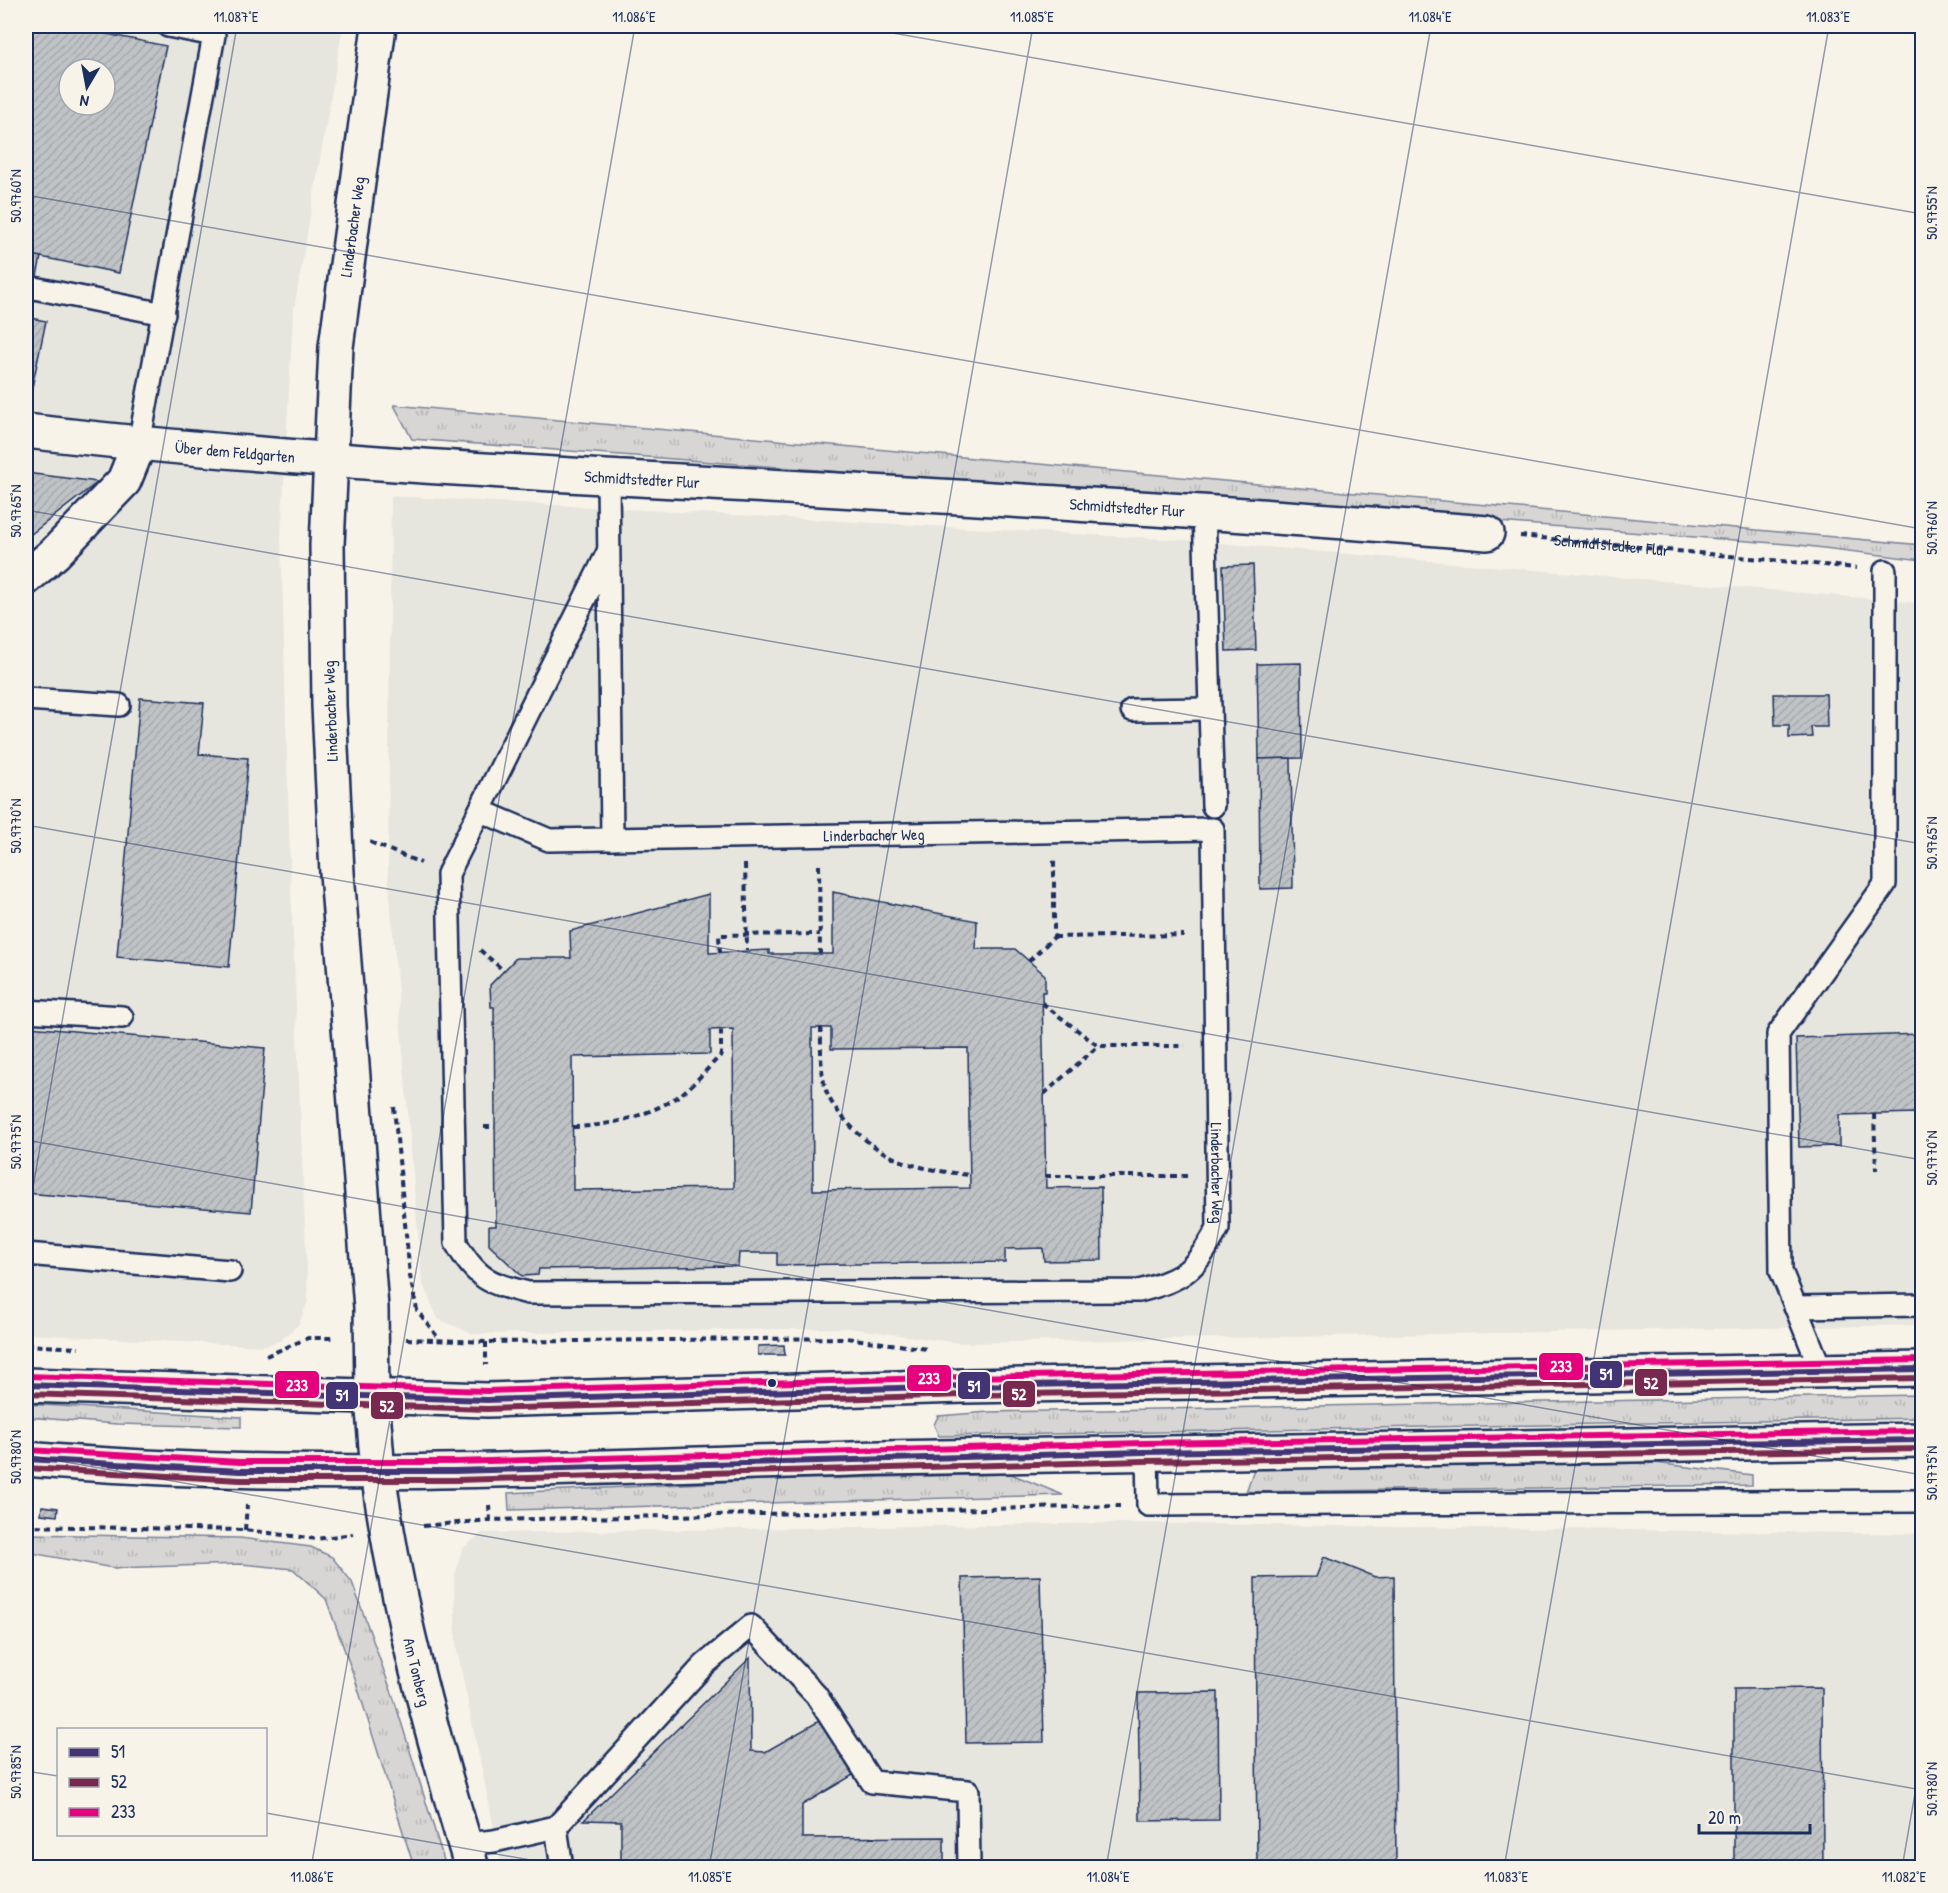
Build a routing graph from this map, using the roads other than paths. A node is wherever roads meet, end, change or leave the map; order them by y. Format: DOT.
graph roads {
  1 [pos="168,26"];
  2 [pos="379,26"];
  3 [pos="34,288"];
  4 [pos="164,314"];
  5 [pos="26,431"];
  6 [pos="139,444"];
  7 [pos="330,461"];
  8 [pos="608,477"];
  9 [pos="1204,510"];
  10 [pos="1487,532"];
  11 [pos="608,552"];
  12 [pos="1885,571"];
  13 [pos="26,578"];
  14 [pos="26,699"];
  15 [pos="119,705"];
  16 [pos="1210,709"];
  17 [pos="1132,710"];
  18 [pos="1213,806"];
  19 [pos="481,811"];
  20 [pos="612,839"];
  21 [pos="26,1011"];
  22 [pos="122,1017"];
  23 [pos="26,1254"];
  24 [pos="230,1271"];
  25 [pos="1923,1305"];
  26 [pos="1796,1307"];
  27 [pos="1923,1369"];
  28 [pos="1821,1370"];
  29 [pos="26,1384"];
  30 [pos="372,1398"];
  31 [pos="1923,1440"];
  32 [pos="1147,1451"];
  33 [pos="26,1459"];
  34 [pos="378,1472"];
  35 [pos="1923,1501"];
  36 [pos="556,1827"];
  37 [pos="469,1856"];
  38 [pos="562,1868"];
  39 [pos="969,1868"];
  1 -- 4 [label="lane"];
  2 -- 7 [label="main road, Linderbacher Weg"];
  3 -- 4 [label="lane"];
  4 -- 6 [label="lane"];
  5 -- 6 [label="main road, Über dem Feldgarten"];
  6 -- 7 [label="main road, Über dem Feldgarten"];
  6 -- 13 [label="main road"];
  7 -- 8 [label="main road, Schmidtstedter Flur"];
  7 -- 30 [label="main road, Linderbacher Weg"];
  8 -- 9 [label="main road, Schmidtstedter Flur"];
  8 -- 11 [label="lane, Linderbacher Weg"];
  9 -- 10 [label="main road, Schmidtstedter Flur"];
  9 -- 16 [label="lane"];
  11 -- 19 [label="lane, Linderbacher Weg"];
  11 -- 20 [label="lane, Linderbacher Weg"];
  12 -- 26 [label="lane"];
  14 -- 15 [label="lane"];
  16 -- 17 [label="lane"];
  16 -- 18 [label="lane"];
  19 -- 20 [label="lane, Linderbacher Weg"];
  19 -- 20 [label="lane, Linderbacher Weg"];
  21 -- 22 [label="lane"];
  23 -- 24 [label="lane"];
  25 -- 26 [label="lane"];
  26 -- 28 [label="lane"];
  27 -- 28 [label="main road"];
  28 -- 30 [label="main road"];
  29 -- 30 [label="main road"];
  30 -- 34 [label="main road, Linderbacher Weg"];
  31 -- 32 [label="main road"];
  32 -- 34 [label="main road"];
  32 -- 35 [label="lane"];
  33 -- 34 [label="main road"];
  34 -- 37 [label="main road, Am Tonberg"];
  36 -- 37 [label="lane"];
  36 -- 38 [label="lane"];
  36 -- 39 [label="lane"];
}
